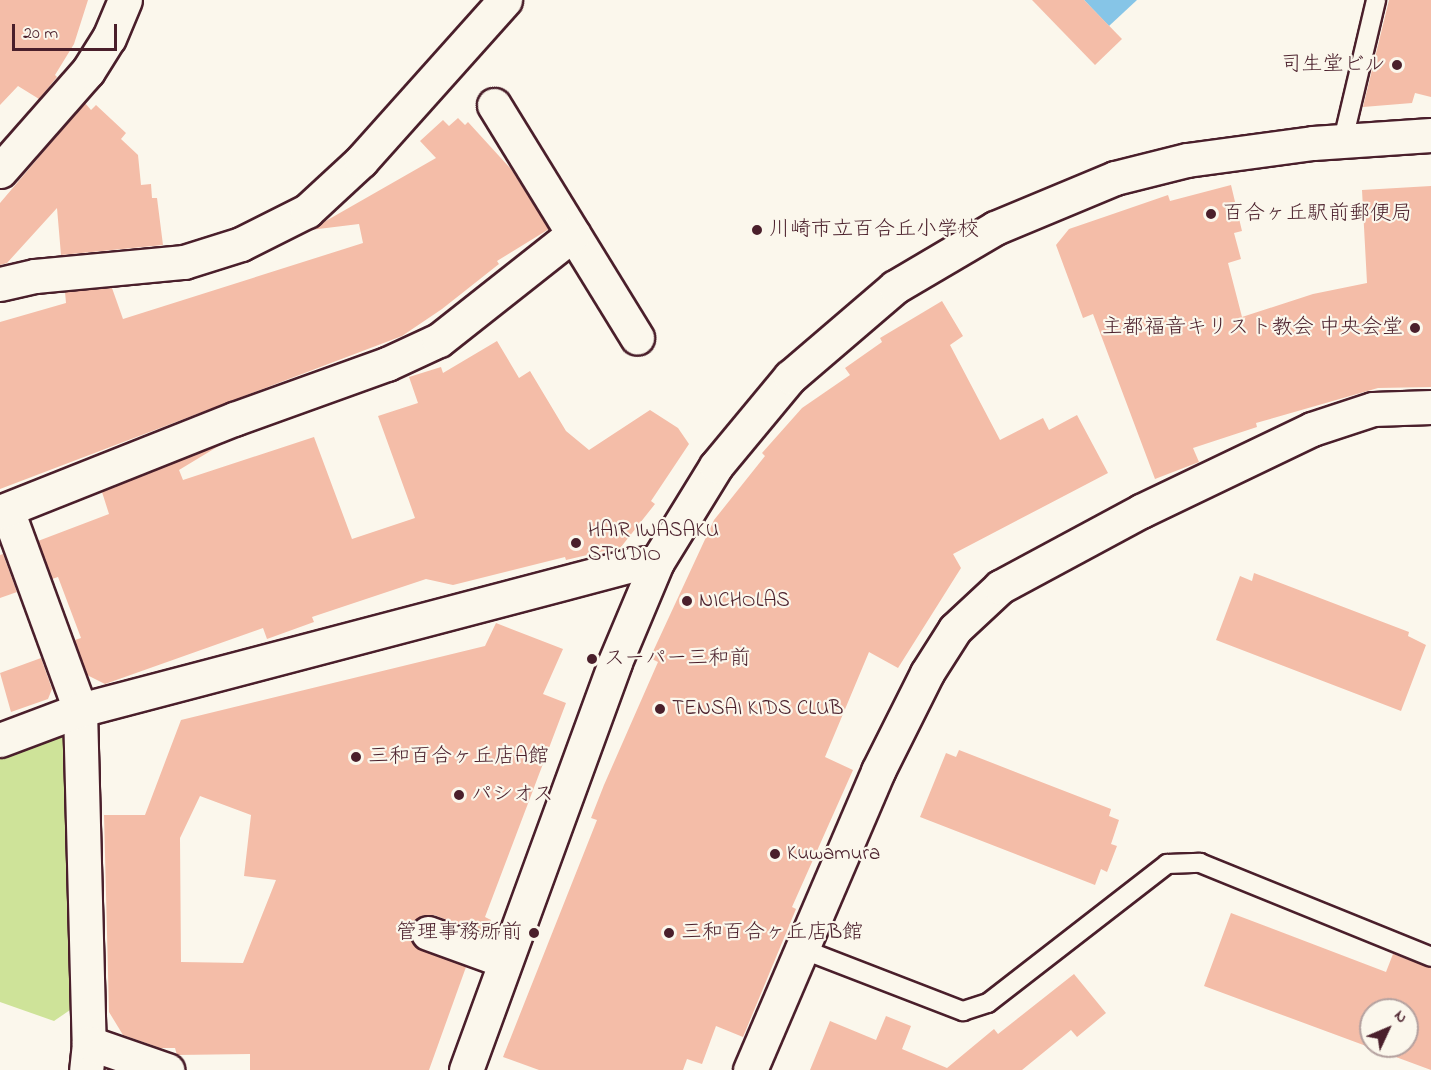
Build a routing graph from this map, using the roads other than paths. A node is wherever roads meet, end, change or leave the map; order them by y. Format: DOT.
graph roads {
  1 [pos="125,0"];
  2 [pos="505,0"];
  3 [pos="1376,0"];
  4 [pos="494,105"];
  5 [pos="1431,135"];
  6 [pos="1343,141"];
  7 [pos="0,171"];
  8 [pos="573,234"];
  9 [pos="0,284"];
  10 [pos="637,337"];
  11 [pos="1431,407"];
  12 [pos="4,511"];
  13 [pos="657,562"];
  14 [pos="80,710"];
  15 [pos="0,741"];
  16 [pos="429,933"];
  17 [pos="802,949"];
  18 [pos="1431,957"];
  19 [pos="505,961"];
  20 [pos="88,1057"];
  21 [pos="166,1070"];
  22 [pos="466,1070"];
  23 [pos="750,1070"];
  1 -- 7 [label="street"];
  2 -- 9 [label="street"];
  3 -- 6 [label="lane"];
  4 -- 8 [label="street"];
  5 -- 6 [label="street"];
  6 -- 13 [label="street"];
  8 -- 10 [label="street"];
  8 -- 12 [label="street"];
  11 -- 17 [label="street"];
  12 -- 14 [label="street"];
  13 -- 14 [label="street"];
  13 -- 19 [label="street"];
  14 -- 15 [label="street"];
  14 -- 20 [label="street"];
  16 -- 19 [label="street"];
  17 -- 18 [label="lane"];
  17 -- 23 [label="street"];
  19 -- 22 [label="street"];
  20 -- 21 [label="street"];
}
